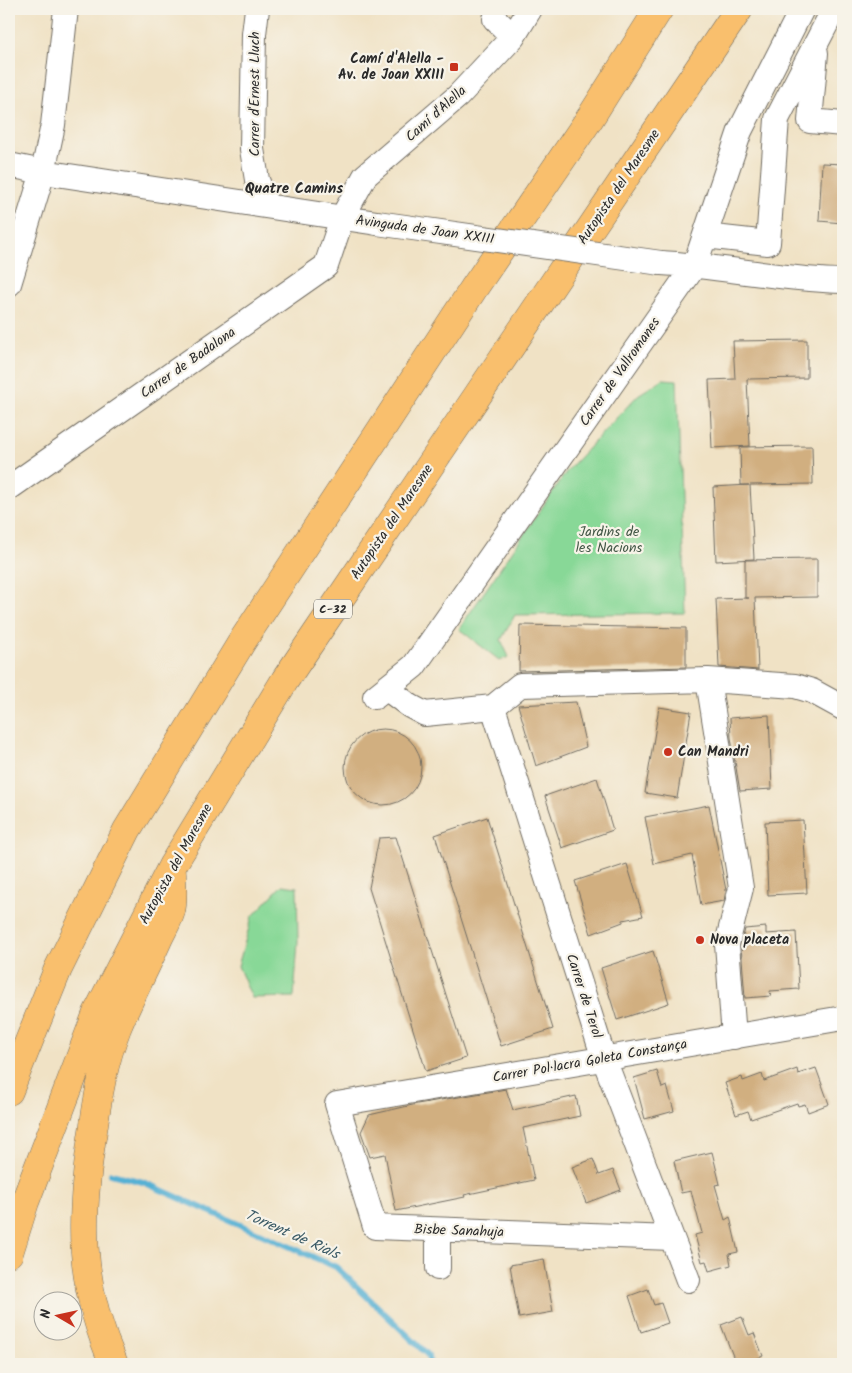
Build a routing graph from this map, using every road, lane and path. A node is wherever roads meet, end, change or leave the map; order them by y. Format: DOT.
graph roads {
  1 [pos="66,9"];
  2 [pos="257,9"];
  3 [pos="530,9"];
  4 [pos="653,9"];
  5 [pos="659,9"];
  6 [pos="739,9"];
  7 [pos="802,9"];
  8 [pos="834,9"];
  9 [pos="495,19"];
  10 [pos="513,37"];
  11 [pos="818,42"];
  12 [pos="590,118"];
  13 [pos="777,119"];
  14 [pos="843,124"];
  15 [pos="740,131"];
  16 [pos="9,165"];
  17 [pos="43,172"];
  18 [pos="267,206"];
  19 [pos="342,218"];
  20 [pos="704,236"];
  21 [pos="695,265"];
  22 [pos="11,271"];
  23 [pos="843,280"];
  24 [pos="9,488"];
  25 [pos="708,680"];
  26 [pos="493,707"];
  27 [pos="843,708"];
  28 [pos="172,866"];
  29 [pos="843,1018"];
  30 [pos="734,1037"];
  31 [pos="604,1058"];
  32 [pos="9,1091"];
  33 [pos="337,1104"];
  34 [pos="438,1230"];
  35 [pos="672,1238"];
  36 [pos="9,1253"];
  37 [pos="438,1268"];
  38 [pos="688,1280"];
  39 [pos="114,1364"];
  1 -- 17 [label="street"];
  2 -- 18 [label="street, Carrer d'Ernest Lluch"];
  3 -- 10 [label="street, Camí d'Alella"];
  4 -- 12 [label="highway"];
  5 -- 12 [label="highway"];
  6 -- 28 [label="highway, Autopista del Maresme / C-32"];
  7 -- 15 [label="street, Carrer de Vallromanes"];
  8 -- 11 [label="street"];
  9 -- 10 [label="street"];
  10 -- 19 [label="street, Camí d'Alella"];
  11 -- 13 [label="street"];
  11 -- 14 [label="street"];
  12 -- 32 [label="highway"];
  13 -- 15 [label="street"];
  13 -- 20 [label="street"];
  15 -- 20 [label="street, Carrer de Vallromanes"];
  16 -- 17 [label="street, Avinguda de Joan XXIII"];
  17 -- 18 [label="street, Avinguda de Joan XXIII"];
  17 -- 22 [label="street"];
  18 -- 19 [label="street, Avinguda de Joan XXIII"];
  19 -- 21 [label="street, Avinguda de Joan XXIII, bridge"];
  19 -- 24 [label="street, Carrer de Badalona"];
  20 -- 21 [label="street, Carrer de Vallromanes"];
  21 -- 23 [label="street, Avinguda de Joan XXIII"];
  21 -- 26 [label="street, Carrer de Vallromanes"];
  25 -- 26 [label="street"];
  25 -- 27 [label="street"];
  25 -- 30 [label="street"];
  26 -- 31 [label="street, Carrer de Terol"];
  28 -- 36 [label="highway, Autopista del Maresme / C-32"];
  28 -- 39 [label="highway"];
  29 -- 30 [label="street, Carrer Pol·lacra Goleta Constança"];
  30 -- 31 [label="street, Carrer Pol·lacra Goleta Constança"];
  31 -- 33 [label="street, Carrer Pol·lacra Goleta Constança"];
  31 -- 35 [label="street, Carrer de Terol"];
  33 -- 34 [label="street, Bisbe Sanahuja"];
  34 -- 35 [label="street, Bisbe Sanahuja"];
  34 -- 37 [label="street"];
  35 -- 38 [label="street, Carrer de Terol"];
}
